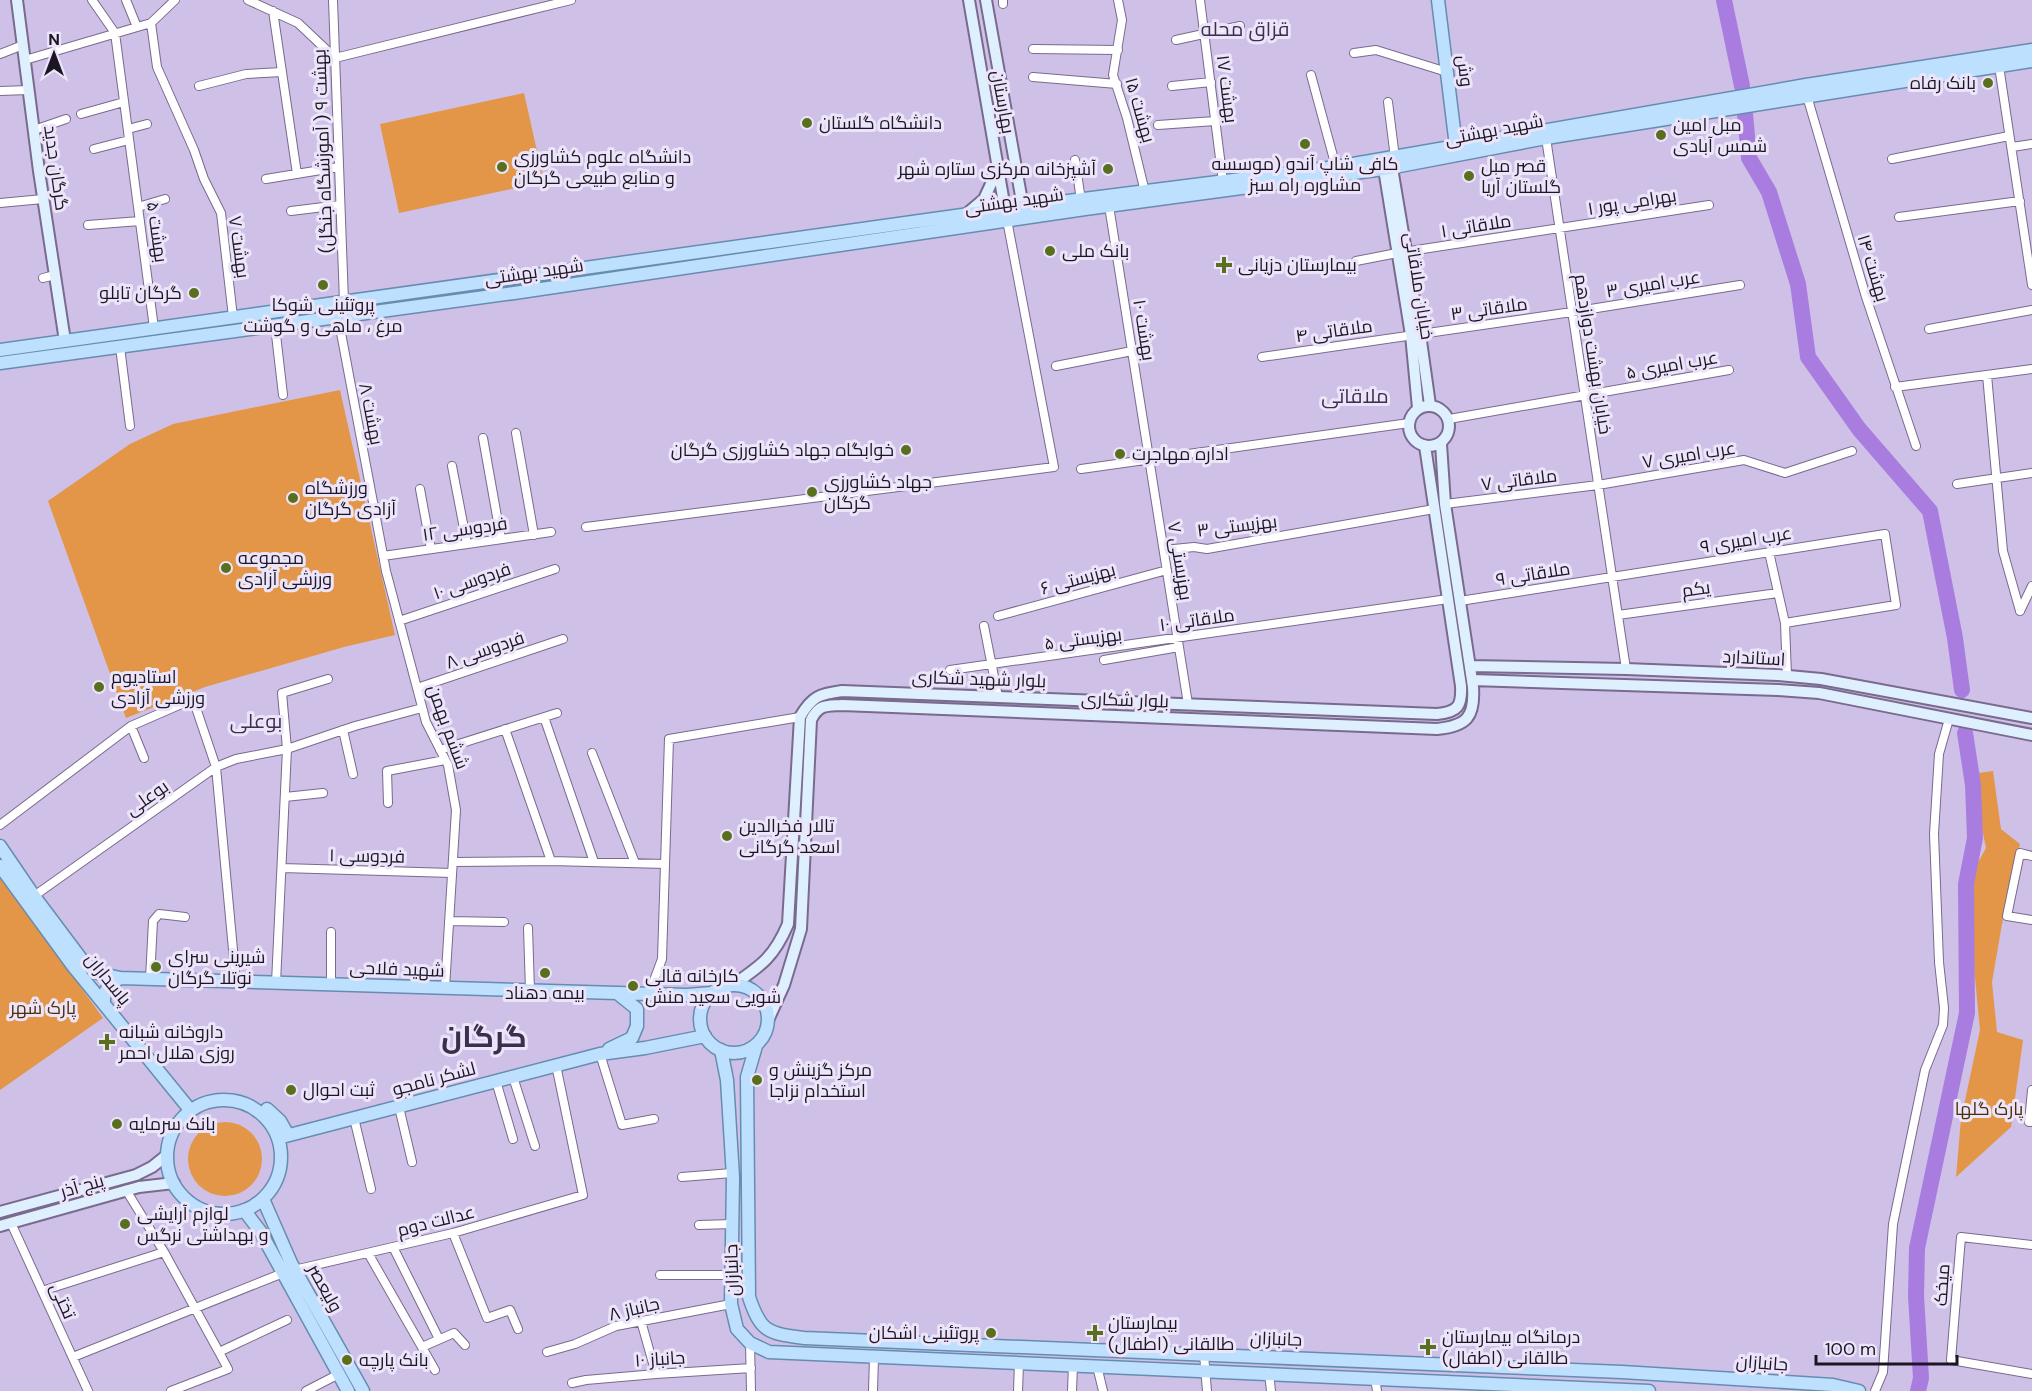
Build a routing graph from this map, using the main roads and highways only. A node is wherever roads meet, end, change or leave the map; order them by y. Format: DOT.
graph roads {
  1 [pos="17,0"];
  2 [pos="969,0"];
  3 [pos="986,0"];
  4 [pos="1438,0"];
  5 [pos="2032,50"];
  6 [pos="2032,61"];
  7 [pos="1456,146"];
  8 [pos="1388,163"];
  9 [pos="998,168"];
  10 [pos="1024,212"];
  11 [pos="964,215"];
  12 [pos="1006,215"];
  13 [pos="554,273"];
  14 [pos="558,287"];
  15 [pos="1415,334"];
  16 [pos="65,341"];
  17 [pos="0,350"];
  18 [pos="0,363"];
  19 [pos="1430,405"];
  20 [pos="1419,408"];
  21 [pos="1441,444"];
  22 [pos="1425,446"];
  23 [pos="1440,506"];
  24 [pos="1470,666"];
  25 [pos="1492,666"];
  26 [pos="1459,672"];
  27 [pos="1472,681"];
  28 [pos="1492,681"];
  29 [pos="1017,697"];
  30 [pos="1016,712"];
  31 [pos="2032,718"];
  32 [pos="2032,735"];
  33 [pos="0,846"];
  34 [pos="0,866"];
  35 [pos="85,964"];
  36 [pos="120,978"];
  37 [pos="733,985"];
  38 [pos="616,993"];
  39 [pos="712,993"];
  40 [pos="104,1003"];
  41 [pos="769,1018"];
  42 [pos="705,1036"];
  43 [pos="756,1046"];
  44 [pos="721,1050"];
  45 [pos="600,1054"];
  46 [pos="189,1108"];
  47 [pos="729,1122"];
  48 [pos="747,1122"];
  49 [pos="283,1137"];
  50 [pos="167,1155"];
  51 [pos="174,1183"];
  52 [pos="263,1199"];
  53 [pos="244,1210"];
  54 [pos="0,1212"];
  55 [pos="6,1224"];
  56 [pos="288,1271"];
  57 [pos="938,1343"];
  58 [pos="938,1359"];
  59 [pos="1604,1371"];
  60 [pos="1376,1385"];
  61 [pos="1433,1386"];
  62 [pos="1502,1388"];
  63 [pos="1603,1389"];
  64 [pos="348,1391"];
  65 [pos="363,1391"];
  66 [pos="1648,1391"];
  67 [pos="1859,1391"];
  1 -- 16 [label="main road, گرگان جدید"];
  2 -- 9 [label="main road, بهارستان"];
  3 -- 10 [label="main road, بهارستان"];
  4 -- 7 [label="main road, وش"];
  5 -- 7 [label="main road, شهید بهشتی"];
  6 -- 8 [label="main road, شهید بهشتی"];
  7 -- 8 [label="main road, شهید بهشتی"];
  8 -- 10 [label="main road, شهید بهشتی"];
  8 -- 10 [label="main road, شهید بهشتی"];
  8 -- 15 [label="main road, خیابان ملاقاتی"];
  9 -- 11 [label="main road"];
  9 -- 12 [label="main road, بهارستان"];
  10 -- 12 [label="main road, شهید بهشتی"];
  11 -- 12 [label="main road, شهید بهشتی"];
  11 -- 13 [label="main road, شهید بهشتی"];
  12 -- 14 [label="main road, شهید بهشتی"];
  13 -- 14 [label="main road"];
  13 -- 16 [label="main road, شهید بهشتی"];
  14 -- 18 [label="main road, شهید بهشتی"];
  15 -- 19 [label="main road, خیابان ملاقاتی"];
  15 -- 20 [label="main road, خیابان ملاقاتی"];
  16 -- 17 [label="main road, شهید بهشتی"];
  19 -- 20 [label="main road"];
  19 -- 21 [label="main road"];
  20 -- 22 [label="main road"];
  21 -- 22 [label="main road"];
  21 -- 23 [label="main road, بلوار شکاری"];
  22 -- 23 [label="main road, بلوار شکاری"];
  23 -- 24 [label="main road, بلوار شکاری"];
  23 -- 26 [label="main road, بلوار شکاری"];
  24 -- 25 [label="main road, استاندارد"];
  24 -- 27 [label="main road, بلوار شکاری"];
  25 -- 28 [label="main road"];
  25 -- 31 [label="main road, استاندارد"];
  26 -- 29 [label="main road, بلوار شهید شکاری"];
  27 -- 28 [label="main road, استاندارد"];
  27 -- 30 [label="main road, بلوار شکاری"];
  28 -- 32 [label="main road, استاندارد"];
  29 -- 30 [label="main road"];
  29 -- 37 [label="main road, بلوار شهید شکاری"];
  30 -- 41 [label="main road, بلوار شکاری"];
  33 -- 35 [label="main road, پاسداران"];
  34 -- 40 [label="main road, پاسداران"];
  35 -- 36 [label="main road, شهید فلاحی"];
  36 -- 38 [label="main road, شهید فلاحی"];
  36 -- 40 [label="main road"];
  37 -- 39 [label="main road"];
  37 -- 41 [label="main road"];
  38 -- 39 [label="main road, شهید فلاحی"];
  38 -- 45 [label="main road"];
  39 -- 42 [label="main road"];
  40 -- 46 [label="main road, پاسداران"];
  41 -- 43 [label="main road"];
  42 -- 44 [label="main road"];
  42 -- 45 [label="main road, لشکر نامجو"];
  43 -- 44 [label="main road"];
  43 -- 48 [label="main road, جانبازان"];
  44 -- 47 [label="main road, جانبازان"];
  45 -- 49 [label="main road, لشکر نامجو"];
  46 -- 49 [label="main road"];
  46 -- 50 [label="main road"];
  47 -- 48 [label="main road"];
  47 -- 58 [label="main road, جانبازان"];
  48 -- 57 [label="main road, جانبازان"];
  49 -- 52 [label="main road"];
  50 -- 51 [label="main road"];
  50 -- 54 [label="main road, پنج آذر"];
  51 -- 53 [label="main road"];
  51 -- 55 [label="main road, پنج آذر"];
  52 -- 53 [label="main road"];
  52 -- 56 [label="main road, ولیعصر"];
  53 -- 56 [label="main road, ولیعصر"];
  56 -- 64 [label="main road, ولیعصر"];
  56 -- 65 [label="main road, ولیعصر"];
  57 -- 58 [label="main road"];
  57 -- 59 [label="main road, جانبازان"];
  58 -- 60 [label="main road, جانبازان"];
  59 -- 63 [label="main road"];
  59 -- 67 [label="main road, جانبازان"];
  60 -- 61 [label="main road, جانبازان"];
  61 -- 62 [label="main road, جانبازان"];
  62 -- 63 [label="main road, جانبازان"];
  63 -- 66 [label="main road, جانبازان"];
}
